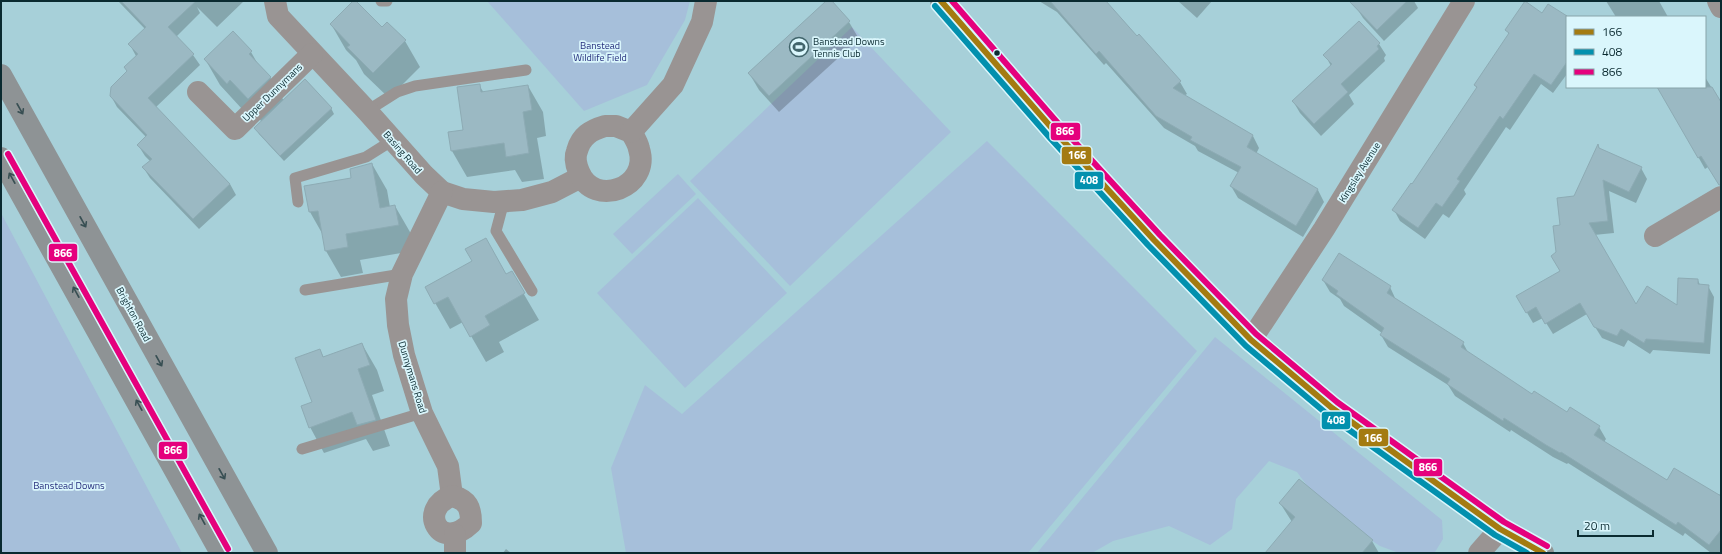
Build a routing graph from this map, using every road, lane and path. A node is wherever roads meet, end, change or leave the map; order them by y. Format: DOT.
graph roads {
  1 [pos="275,1"];
  2 [pos="381,1"];
  3 [pos="387,1"];
  4 [pos="706,1"];
  5 [pos="941,1"];
  6 [pos="1464,1"];
  7 [pos="1718,1"];
  8 [pos="1721,7"];
  9 [pos="312,54"];
  10 [pos="526,70"];
  11 [pos="1,75"];
  12 [pos="198,92"];
  13 [pos="367,111"];
  14 [pos="631,132"];
  15 [pos="393,140"];
  16 [pos="1,158"];
  17 [pos="581,177"];
  18 [pos="442,192"];
  19 [pos="1721,197"];
  20 [pos="504,201"];
  21 [pos="298,202"];
  22 [pos="1655,236"];
  23 [pos="402,274"];
  24 [pos="305,290"];
  25 [pos="532,292"];
  26 [pos="1250,340"];
  27 [pos="422,413"];
  28 [pos="302,449"];
  29 [pos="1500,529"];
  30 [pos="455,544"];
  31 [pos="221,553"];
  32 [pos="267,553"];
  33 [pos="1479,553"];
  34 [pos="1543,553"];
  1 -- 9 [label="street, Basing Road"];
  2 -- 3 [label="lane"];
  4 -- 14 [label="street"];
  5 -- 26 [label="main road"];
  6 -- 26 [label="street, Kingsley Avenue"];
  7 -- 8 [label="street"];
  9 -- 12 [label="street, Upper Dunnymans"];
  9 -- 13 [label="street, Basing Road"];
  10 -- 13 [label="lane"];
  11 -- 32 [label="highway, Brighton Road, one-way"];
  13 -- 15 [label="street, Basing Road"];
  14 -- 17 [label="street"];
  14 -- 17 [label="street"];
  15 -- 18 [label="street, Basing Road"];
  15 -- 21 [label="lane"];
  31 -- 16 [label="highway, one-way"];
  17 -- 20 [label="street, Basing Road"];
  18 -- 20 [label="street, Basing Road"];
  18 -- 23 [label="street, Dunnymans Road"];
  19 -- 22 [label="street"];
  20 -- 25 [label="lane"];
  23 -- 24 [label="lane"];
  23 -- 27 [label="street, Dunnymans Road"];
  26 -- 29 [label="main road"];
  27 -- 28 [label="lane"];
  27 -- 30 [label="street, Dunnymans Road"];
  29 -- 33 [label="street"];
  29 -- 34 [label="main road"];
}
